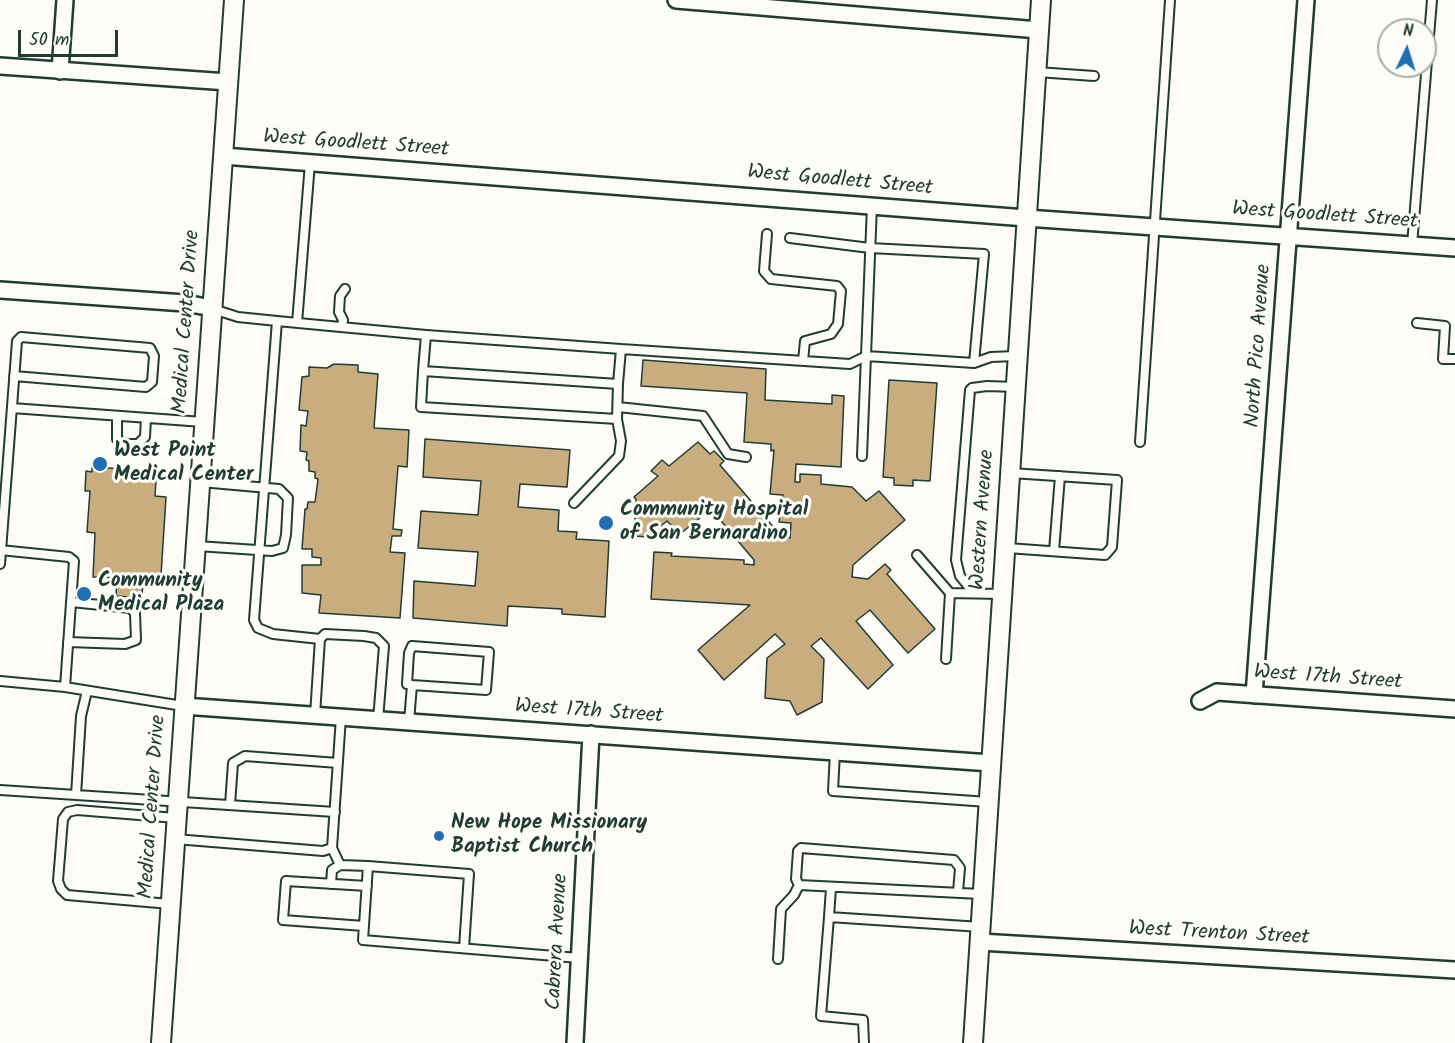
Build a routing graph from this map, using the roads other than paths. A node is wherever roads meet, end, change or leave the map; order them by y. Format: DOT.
graph roads {
  1 [pos="65,0"];
  2 [pos="234,0"];
  3 [pos="676,0"];
  4 [pos="1041,0"];
  5 [pos="1170,0"];
  6 [pos="1306,0"];
  7 [pos="1432,0"];
  8 [pos="1039,30"];
  9 [pos="0,66"];
  10 [pos="60,70"];
  11 [pos="1036,72"];
  12 [pos="1094,76"];
  13 [pos="228,82"];
  14 [pos="222,156"];
  15 [pos="310,162"];
  16 [pos="872,205"];
  17 [pos="1026,218"];
  18 [pos="1156,226"];
  19 [pos="767,234"];
  20 [pos="1290,235"];
  21 [pos="790,238"];
  22 [pos="1412,244"];
  23 [pos="870,248"];
  24 [pos="1455,248"];
  25 [pos="345,289"];
  26 [pos="0,290"];
  27 [pos="212,308"];
  28 [pos="277,321"];
  29 [pos="297,323"];
  30 [pos="343,323"];
  31 [pos="1417,323"];
  32 [pos="426,335"];
  33 [pos="621,349"];
  34 [pos="866,356"];
  35 [pos="1018,356"];
  36 [pos="1455,359"];
  37 [pos="803,361"];
  38 [pos="974,363"];
  39 [pos="423,371"];
  40 [pos="14,376"];
  41 [pos="618,384"];
  42 [pos="1016,387"];
  43 [pos="618,407"];
  44 [pos="12,408"];
  45 [pos="117,416"];
  46 [pos="146,418"];
  47 [pos="617,419"];
  48 [pos="203,422"];
  49 [pos="1140,441"];
  50 [pos="862,456"];
  51 [pos="746,457"];
  52 [pos="1010,473"];
  53 [pos="1060,476"];
  54 [pos="199,482"];
  55 [pos="3,485"];
  56 [pos="264,488"];
  57 [pos="574,503"];
  58 [pos="195,546"];
  59 [pos="1005,548"];
  60 [pos="1,550"];
  61 [pos="261,550"];
  62 [pos="1054,551"];
  63 [pos="918,555"];
  64 [pos="0,564"];
  65 [pos="950,593"];
  66 [pos="979,593"];
  67 [pos="1002,594"];
  68 [pos="71,602"];
  69 [pos="320,639"];
  70 [pos="68,642"];
  71 [pos="946,660"];
  72 [pos="0,681"];
  73 [pos="412,686"];
  74 [pos="65,687"];
  75 [pos="87,690"];
  76 [pos="1254,695"];
  77 [pos="1200,701"];
  78 [pos="183,706"];
  79 [pos="1455,709"];
  80 [pos="315,715"];
  81 [pos="341,717"];
  82 [pos="378,720"];
  83 [pos="409,722"];
  84 [pos="591,734"];
  85 [pos="835,752"];
  86 [pos="338,763"];
  87 [pos="991,763"];
  88 [pos="0,790"];
  89 [pos="76,795"];
  90 [pos="989,802"];
  91 [pos="230,805"];
  92 [pos="176,810"];
  93 [pos="335,812"];
  94 [pos="174,839"];
  95 [pos="332,848"];
  96 [pos="340,865"];
  97 [pos="368,866"];
  98 [pos="331,884"];
  99 [pos="799,885"];
  100 [pos="367,886"];
  101 [pos="831,888"];
  102 [pos="958,892"];
  103 [pos="983,894"];
  104 [pos="170,904"];
  105 [pos="829,918"];
  106 [pos="364,926"];
  107 [pos="980,934"];
  108 [pos="464,948"];
  109 [pos="579,958"];
  110 [pos="778,959"];
  111 [pos="1455,970"];
  112 [pos="161,1043"];
  113 [pos="575,1043"];
  114 [pos="864,1043"];
  115 [pos="973,1043"];
  1 -- 10 [label="street"];
  2 -- 13 [label="street, Medical Center Drive"];
  3 -- 8 [label="street"];
  4 -- 8 [label="street, Western Avenue"];
  5 -- 18 [label="lane"];
  6 -- 20 [label="street, North Pico Avenue"];
  7 -- 22 [label="lane"];
  8 -- 11 [label="street, Western Avenue"];
  9 -- 10 [label="street"];
  10 -- 13 [label="street"];
  11 -- 12 [label="lane"];
  11 -- 17 [label="street, Western Avenue"];
  13 -- 14 [label="street, Medical Center Drive"];
  14 -- 15 [label="street, West Goodlett Street"];
  14 -- 27 [label="street, Medical Center Drive"];
  15 -- 16 [label="street, West Goodlett Street"];
  15 -- 29 [label="lane"];
  16 -- 17 [label="street, West Goodlett Street"];
  16 -- 23 [label="lane"];
  17 -- 18 [label="street, West Goodlett Street"];
  17 -- 35 [label="street, Western Avenue"];
  18 -- 20 [label="street, West Goodlett Street"];
  18 -- 49 [label="lane"];
  19 -- 37 [label="lane"];
  20 -- 22 [label="street, West Goodlett Street"];
  20 -- 76 [label="street, North Pico Avenue"];
  21 -- 23 [label="lane"];
  22 -- 24 [label="street, West Goodlett Street"];
  23 -- 34 [label="lane"];
  23 -- 38 [label="lane"];
  25 -- 30 [label="lane"];
  26 -- 27 [label="street"];
  27 -- 28 [label="lane"];
  27 -- 48 [label="street, Medical Center Drive"];
  28 -- 29 [label="lane"];
  28 -- 56 [label="lane"];
  29 -- 30 [label="lane"];
  30 -- 32 [label="lane"];
  31 -- 36 [label="lane"];
  32 -- 33 [label="lane"];
  32 -- 39 [label="lane"];
  33 -- 37 [label="lane"];
  33 -- 41 [label="lane"];
  34 -- 37 [label="lane"];
  34 -- 38 [label="lane"];
  34 -- 50 [label="lane"];
  35 -- 38 [label="lane"];
  35 -- 42 [label="street, Western Avenue"];
  39 -- 41 [label="lane"];
  39 -- 47 [label="lane"];
  40 -- 40 [label="lane"];
  40 -- 44 [label="lane"];
  41 -- 43 [label="lane"];
  42 -- 52 [label="street, Western Avenue"];
  42 -- 66 [label="lane"];
  43 -- 47 [label="lane"];
  43 -- 51 [label="lane"];
  44 -- 45 [label="lane"];
  44 -- 55 [label="lane"];
  45 -- 46 [label="lane"];
  45 -- 46 [label="lane"];
  46 -- 48 [label="lane"];
  47 -- 57 [label="lane"];
  48 -- 54 [label="street, Medical Center Drive"];
  52 -- 53 [label="lane"];
  52 -- 59 [label="street, Western Avenue"];
  53 -- 62 [label="lane"];
  53 -- 62 [label="lane"];
  54 -- 56 [label="lane"];
  54 -- 58 [label="street, Medical Center Drive"];
  55 -- 60 [label="lane"];
  56 -- 61 [label="lane"];
  56 -- 61 [label="lane"];
  58 -- 61 [label="lane"];
  58 -- 78 [label="street, Medical Center Drive"];
  59 -- 62 [label="lane"];
  59 -- 67 [label="street, Western Avenue"];
  60 -- 64 [label="lane"];
  60 -- 68 [label="lane"];
  61 -- 69 [label="lane"];
  63 -- 65 [label="lane"];
  65 -- 66 [label="lane"];
  65 -- 71 [label="lane"];
  66 -- 67 [label="lane"];
  67 -- 87 [label="street, Western Avenue"];
  68 -- 70 [label="lane"];
  68 -- 70 [label="lane"];
  69 -- 80 [label="lane"];
  69 -- 82 [label="lane"];
  70 -- 74 [label="lane"];
  72 -- 74 [label="lane"];
  73 -- 73 [label="lane"];
  73 -- 83 [label="lane"];
  74 -- 75 [label="lane"];
  75 -- 78 [label="lane"];
  75 -- 89 [label="lane"];
  76 -- 77 [label="street, West 17th Street"];
  76 -- 79 [label="street, West 17th Street"];
  78 -- 80 [label="street, West 17th Street"];
  78 -- 92 [label="street, Medical Center Drive"];
  80 -- 81 [label="street, West 17th Street"];
  81 -- 82 [label="street, West 17th Street"];
  81 -- 86 [label="lane"];
  82 -- 83 [label="street, West 17th Street"];
  83 -- 84 [label="street, West 17th Street"];
  84 -- 85 [label="street, West 17th Street"];
  84 -- 109 [label="street, Cabrera Avenue"];
  85 -- 87 [label="street, West 17th Street"];
  85 -- 90 [label="lane"];
  86 -- 91 [label="lane"];
  86 -- 93 [label="lane"];
  87 -- 90 [label="street, Western Avenue"];
  88 -- 89 [label="lane"];
  89 -- 92 [label="lane"];
  90 -- 103 [label="street, Western Avenue"];
  91 -- 92 [label="lane"];
  91 -- 93 [label="lane"];
  92 -- 94 [label="street, Medical Center Drive"];
  92 -- 104 [label="lane"];
  93 -- 95 [label="lane"];
  94 -- 95 [label="lane"];
  94 -- 104 [label="street, Medical Center Drive"];
  95 -- 96 [label="lane"];
  96 -- 97 [label="lane"];
  96 -- 98 [label="lane"];
  97 -- 100 [label="lane"];
  97 -- 108 [label="lane"];
  98 -- 100 [label="lane"];
  98 -- 106 [label="lane"];
  99 -- 101 [label="lane"];
  99 -- 102 [label="lane"];
  99 -- 110 [label="lane"];
  100 -- 106 [label="lane"];
  101 -- 102 [label="lane"];
  101 -- 105 [label="lane"];
  102 -- 103 [label="lane"];
  103 -- 107 [label="street, Western Avenue"];
  104 -- 112 [label="street, Medical Center Drive"];
  105 -- 107 [label="lane"];
  105 -- 114 [label="lane"];
  106 -- 108 [label="lane"];
  107 -- 111 [label="street, West Trenton Street"];
  107 -- 115 [label="street, Western Avenue"];
  108 -- 109 [label="lane"];
  109 -- 113 [label="street, Cabrera Avenue"];
}
